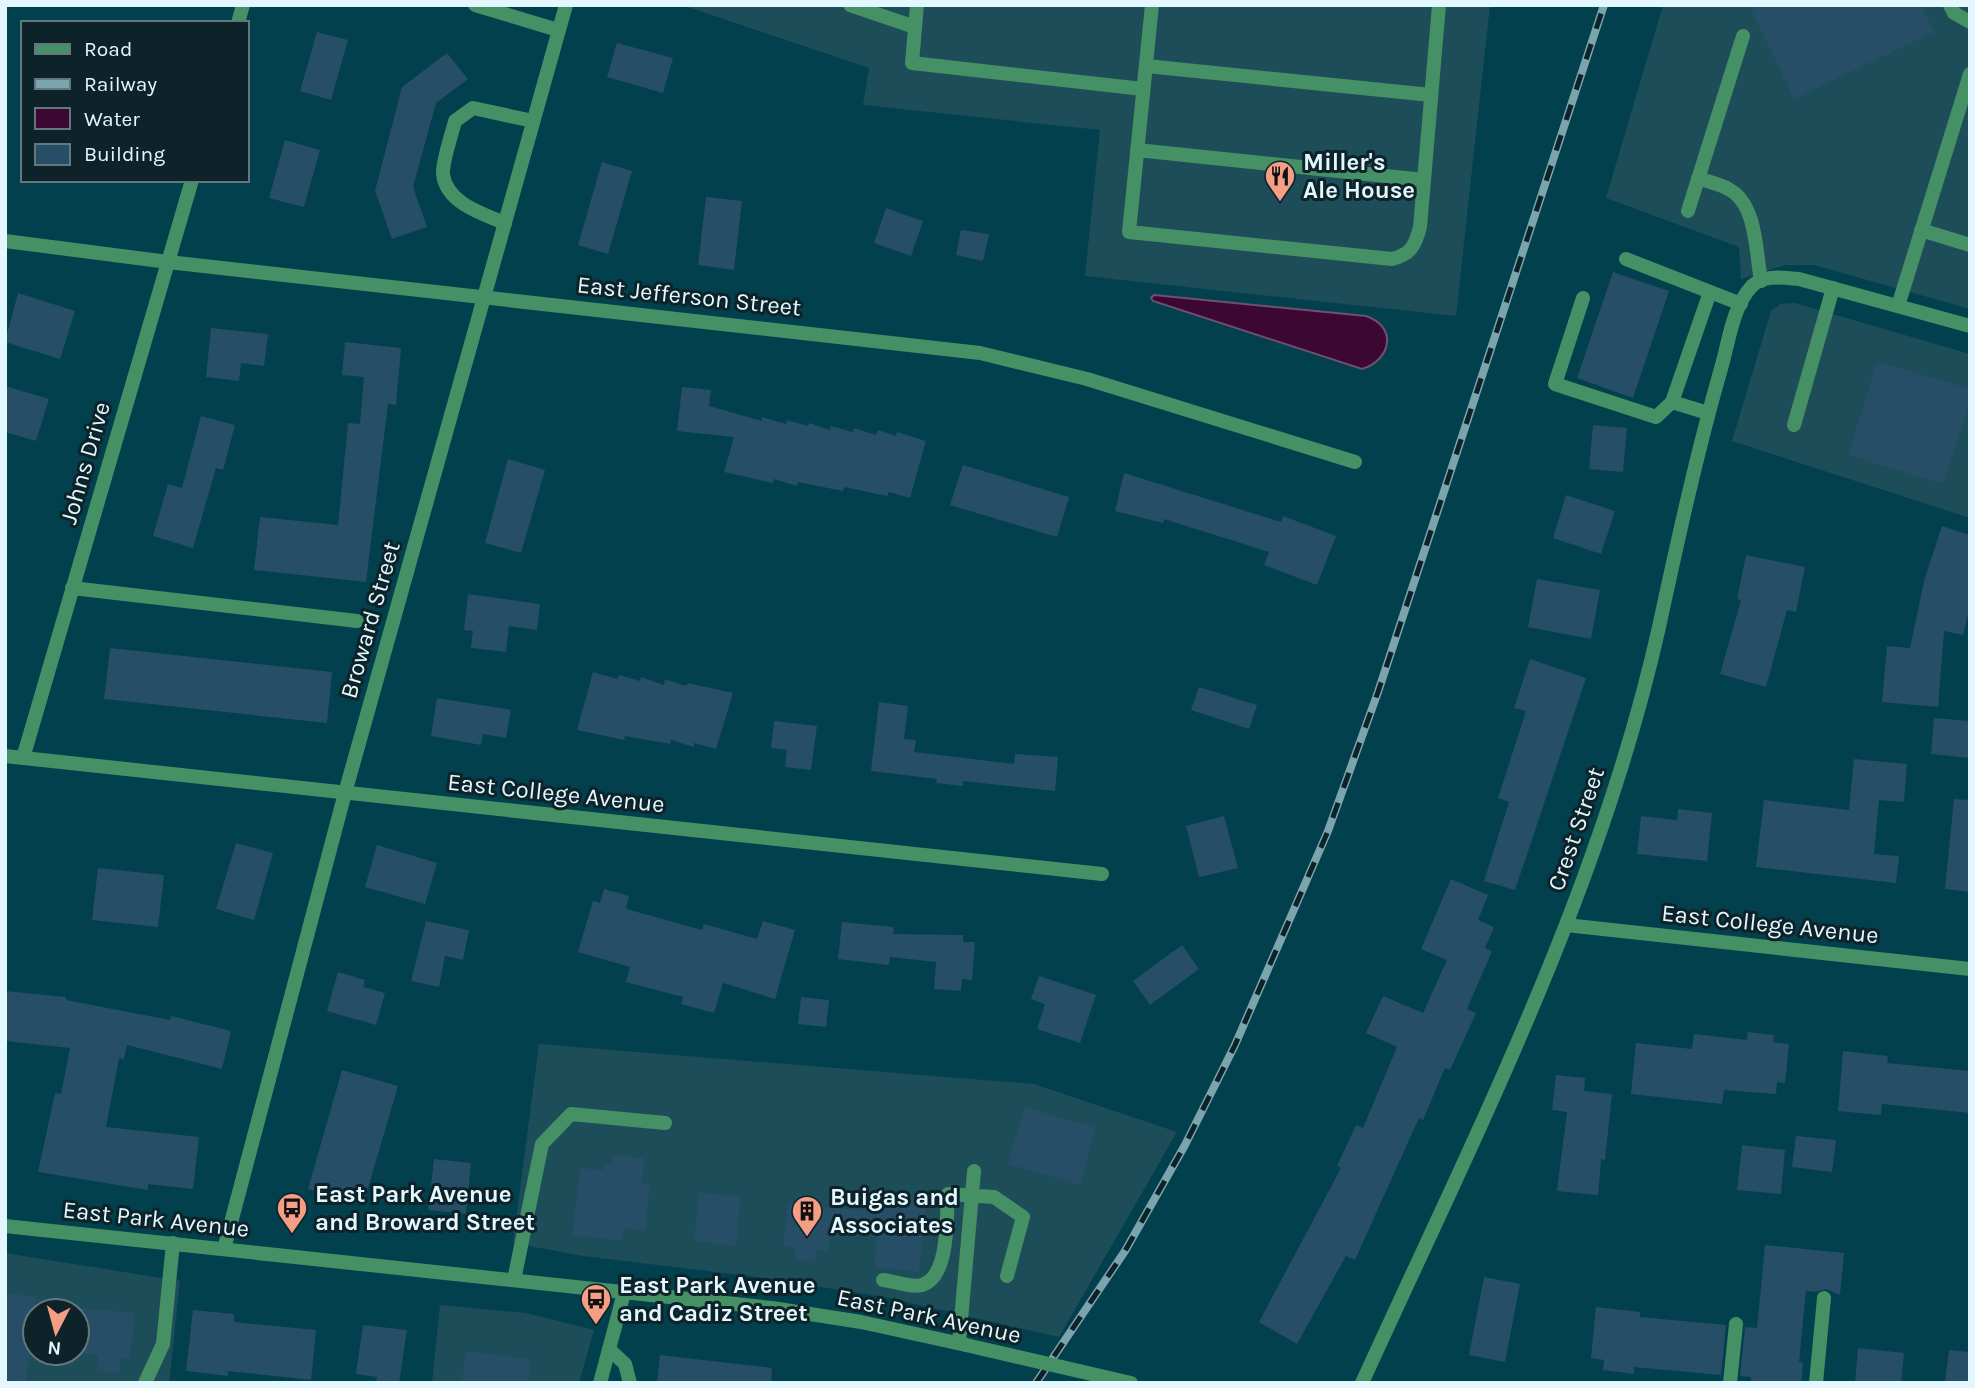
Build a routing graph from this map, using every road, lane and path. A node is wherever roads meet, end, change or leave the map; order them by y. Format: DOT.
graph roads {
  1 [pos="475,5"];
  2 [pos="566,5"];
  3 [pos="850,5"];
  4 [pos="917,5"];
  5 [pos="1152,5"];
  6 [pos="1438,5"];
  7 [pos="1950,5"];
  8 [pos="1970,22"];
  9 [pos="915,27"];
  10 [pos="558,30"];
  11 [pos="1743,36"];
  12 [pos="1146,66"];
  13 [pos="1970,74"];
  14 [pos="1143,89"];
  15 [pos="1431,95"];
  16 [pos="533,121"];
  17 [pos="1137,150"];
  18 [pos="1699,178"];
  19 [pos="1424,180"];
  20 [pos="191,182"];
  21 [pos="1688,211"];
  22 [pos="505,223"];
  23 [pos="1921,230"];
  24 [pos="5,241"];
  25 [pos="1970,245"];
  26 [pos="1626,259"];
  27 [pos="168,262"];
  28 [pos="1766,279"];
  29 [pos="1833,288"];
  30 [pos="1710,292"];
  31 [pos="485,296"];
  32 [pos="1583,298"];
  33 [pos="1741,304"];
  34 [pos="1898,306"];
  35 [pos="1970,326"];
  36 [pos="1672,402"];
  37 [pos="1708,413"];
  38 [pos="1794,425"];
  39 [pos="1355,462"];
  40 [pos="72,588"];
  41 [pos="357,621"];
  42 [pos="5,756"];
  43 [pos="23,758"];
  44 [pos="345,793"];
  45 [pos="1102,874"];
  46 [pos="1566,925"];
  47 [pos="1970,969"];
  48 [pos="665,1123"];
  49 [pos="974,1171"];
  50 [pos="971,1195"];
  51 [pos="5,1226"];
  52 [pos="173,1243"];
  53 [pos="224,1249"];
  54 [pos="1007,1276"];
  55 [pos="514,1280"];
  56 [pos="883,1280"];
  57 [pos="624,1293"];
  58 [pos="1824,1298"];
  59 [pos="1735,1324"];
  60 [pos="962,1344"];
  61 [pos="609,1349"];
  62 [pos="145,1383"];
  63 [pos="600,1383"];
  64 [pos="630,1383"];
  65 [pos="1131,1383"];
  66 [pos="1362,1383"];
  67 [pos="1730,1383"];
  68 [pos="1816,1383"];
  1 -- 10 [label="street"];
  2 -- 10 [label="street, Broward Street"];
  3 -- 9 [label="street"];
  4 -- 9 [label="street"];
  5 -- 12 [label="street"];
  6 -- 15 [label="street"];
  7 -- 8 [label="street"];
  9 -- 14 [label="street"];
  10 -- 16 [label="street, Broward Street"];
  11 -- 18 [label="street"];
  12 -- 14 [label="street"];
  12 -- 15 [label="street"];
  13 -- 23 [label="street"];
  14 -- 17 [label="street"];
  15 -- 19 [label="street"];
  16 -- 22 [label="street, Broward Street"];
  16 -- 22 [label="street"];
  17 -- 19 [label="street"];
  17 -- 19 [label="street"];
  18 -- 21 [label="street"];
  18 -- 28 [label="street"];
  20 -- 27 [label="street, Johns Drive"];
  22 -- 31 [label="street, Broward Street"];
  23 -- 25 [label="street"];
  23 -- 34 [label="street"];
  24 -- 27 [label="street, East Jefferson Street"];
  26 -- 30 [label="street"];
  27 -- 31 [label="street, East Jefferson Street"];
  27 -- 40 [label="street, Johns Drive"];
  28 -- 29 [label="street"];
  28 -- 33 [label="street, Crest Street"];
  29 -- 34 [label="street"];
  29 -- 38 [label="street"];
  30 -- 33 [label="street"];
  30 -- 36 [label="street"];
  31 -- 39 [label="street, East Jefferson Street"];
  31 -- 44 [label="street, Broward Street"];
  32 -- 36 [label="street"];
  33 -- 37 [label="street, Crest Street"];
  34 -- 35 [label="street"];
  36 -- 37 [label="street"];
  37 -- 46 [label="street, Crest Street"];
  40 -- 41 [label="street"];
  40 -- 43 [label="street, Johns Drive"];
  42 -- 43 [label="street, East College Avenue"];
  43 -- 44 [label="street, East College Avenue"];
  44 -- 45 [label="street, East College Avenue"];
  44 -- 53 [label="street, Broward Street"];
  46 -- 47 [label="street, East College Avenue"];
  46 -- 66 [label="street, Crest Street"];
  48 -- 55 [label="street"];
  49 -- 50 [label="street"];
  50 -- 54 [label="street"];
  50 -- 56 [label="street"];
  50 -- 60 [label="street"];
  51 -- 52 [label="street, East Park Avenue"];
  52 -- 53 [label="street, East Park Avenue"];
  52 -- 62 [label="street"];
  53 -- 55 [label="street, East Park Avenue"];
  55 -- 57 [label="street, East Park Avenue"];
  57 -- 60 [label="street, East Park Avenue"];
  57 -- 61 [label="street"];
  58 -- 68 [label="street"];
  59 -- 67 [label="street"];
  60 -- 65 [label="street, East Park Avenue, bridge"];
  61 -- 63 [label="street"];
  61 -- 64 [label="street"];
}
